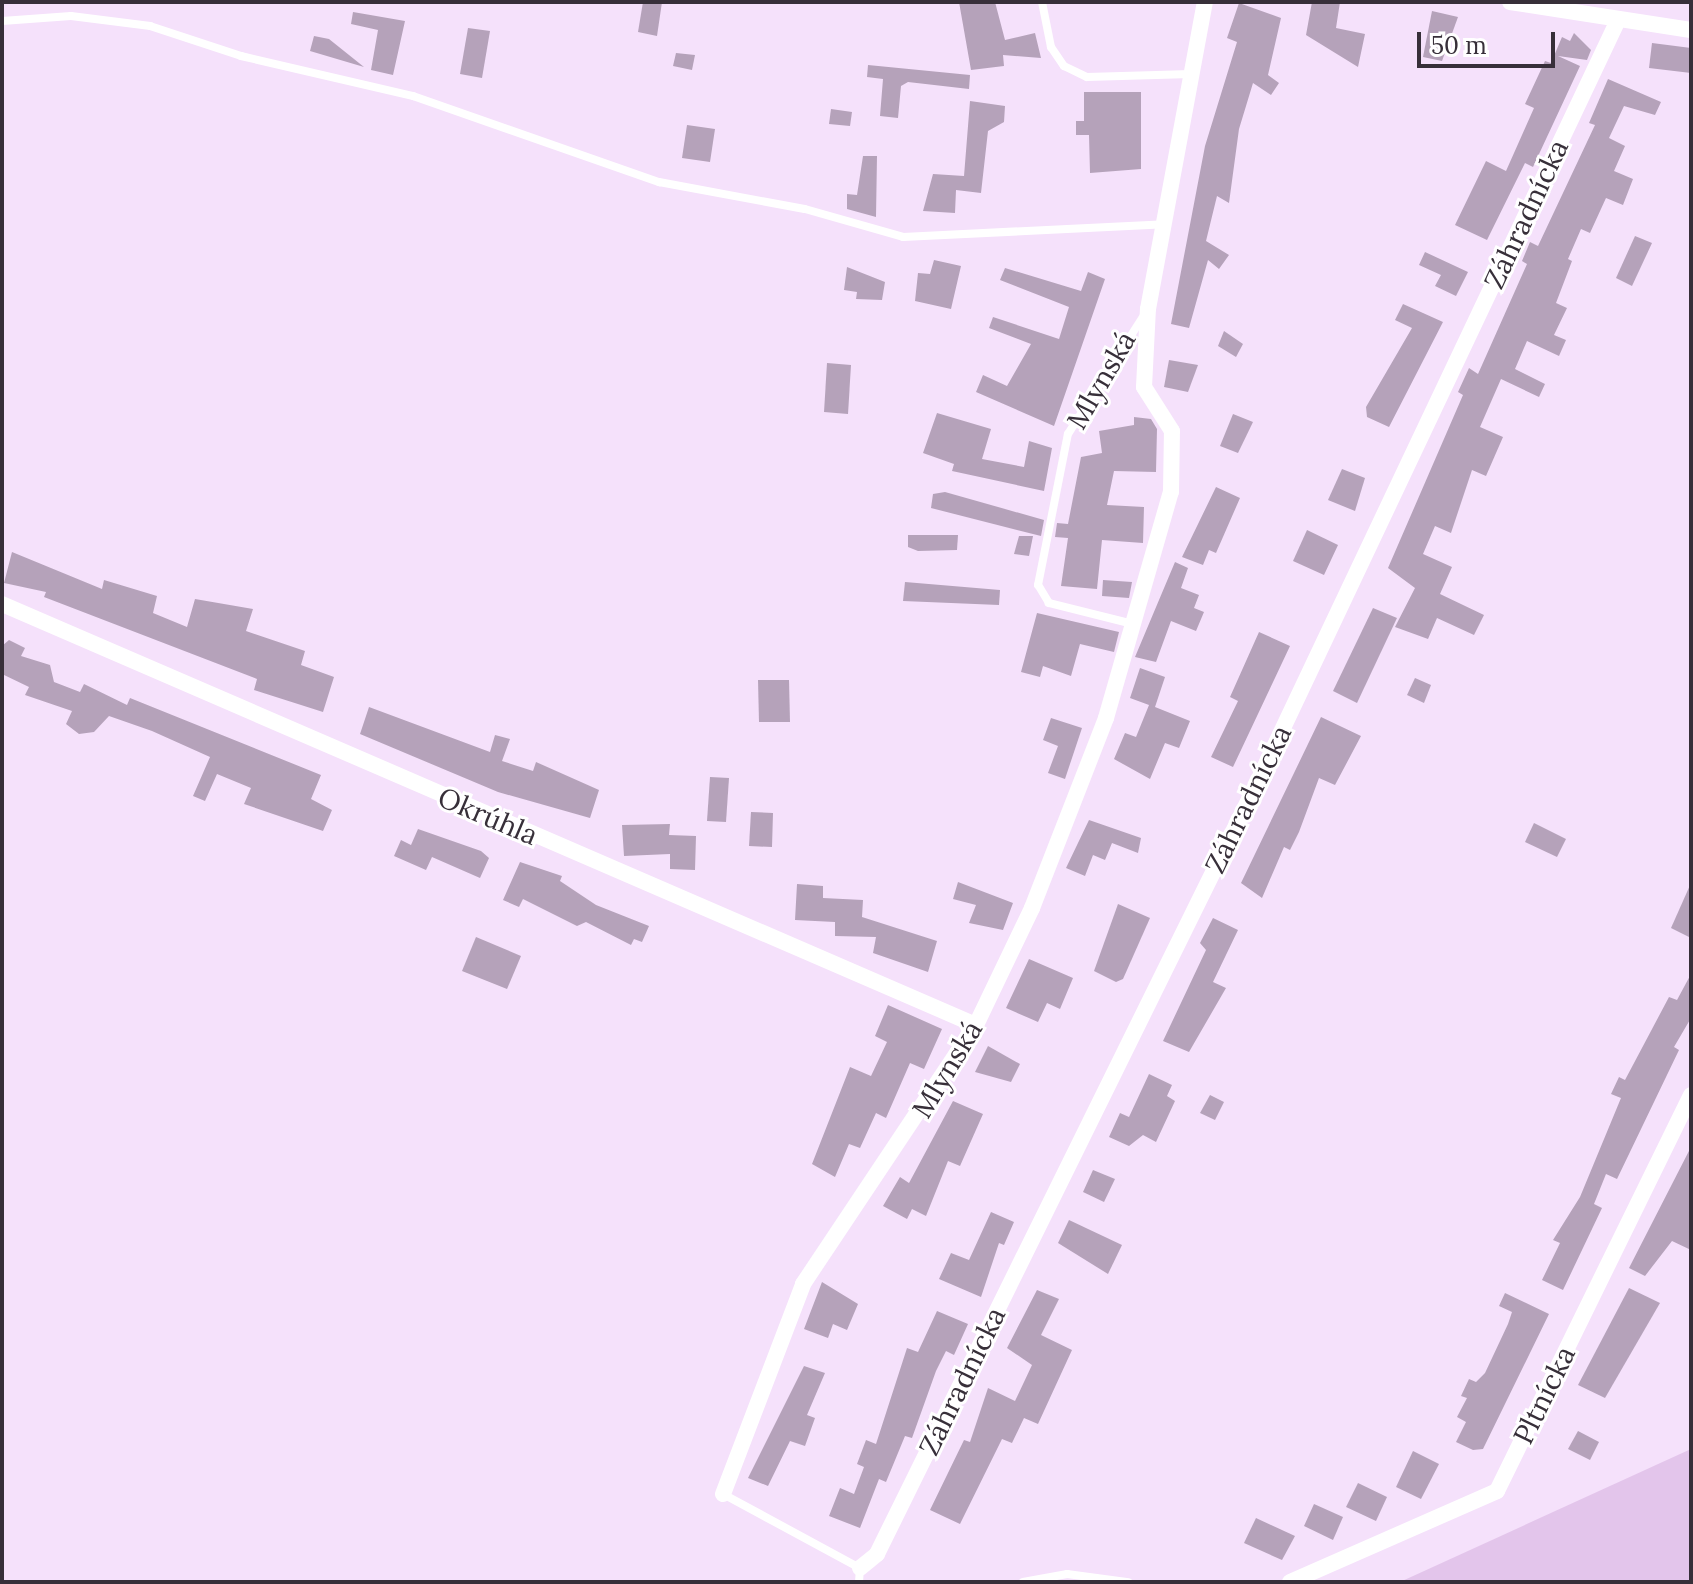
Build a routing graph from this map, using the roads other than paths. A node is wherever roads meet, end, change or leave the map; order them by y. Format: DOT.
graph roads {
  1 [pos="1042,2"];
  2 [pos="1205,2"];
  3 [pos="1510,2"];
  4 [pos="1618,20"];
  5 [pos="2,21"];
  6 [pos="1691,30"];
  7 [pos="1192,74"];
  8 [pos="1165,224"];
  9 [pos="1148,309"];
  10 [pos="2,604"];
  11 [pos="1133,624"];
  12 [pos="976,1025"];
  13 [pos="1691,1095"];
  14 [pos="723,1494"];
  15 [pos="859,1575"];
  16 [pos="1023,1582"];
  17 [pos="1128,1582"];
  18 [pos="1290,1582"];
  1 -- 7 [label="lane"];
  2 -- 7 [label="street, Mlynská"];
  3 -- 4 [label="street"];
  4 -- 6 [label="street"];
  4 -- 15 [label="street, Záhradnícka"];
  5 -- 8 [label="lane"];
  7 -- 8 [label="street, Mlynská"];
  8 -- 9 [label="street, Mlynská"];
  9 -- 11 [label="street, Mlynská"];
  9 -- 11 [label="lane, Mlynská"];
  10 -- 12 [label="street, Okrúhla"];
  11 -- 12 [label="street, Mlynská"];
  12 -- 14 [label="street, Mlynská"];
  13 -- 18 [label="street, Pltnícka"];
  14 -- 15 [label="lane"];
  16 -- 17 [label="lane"];
}
